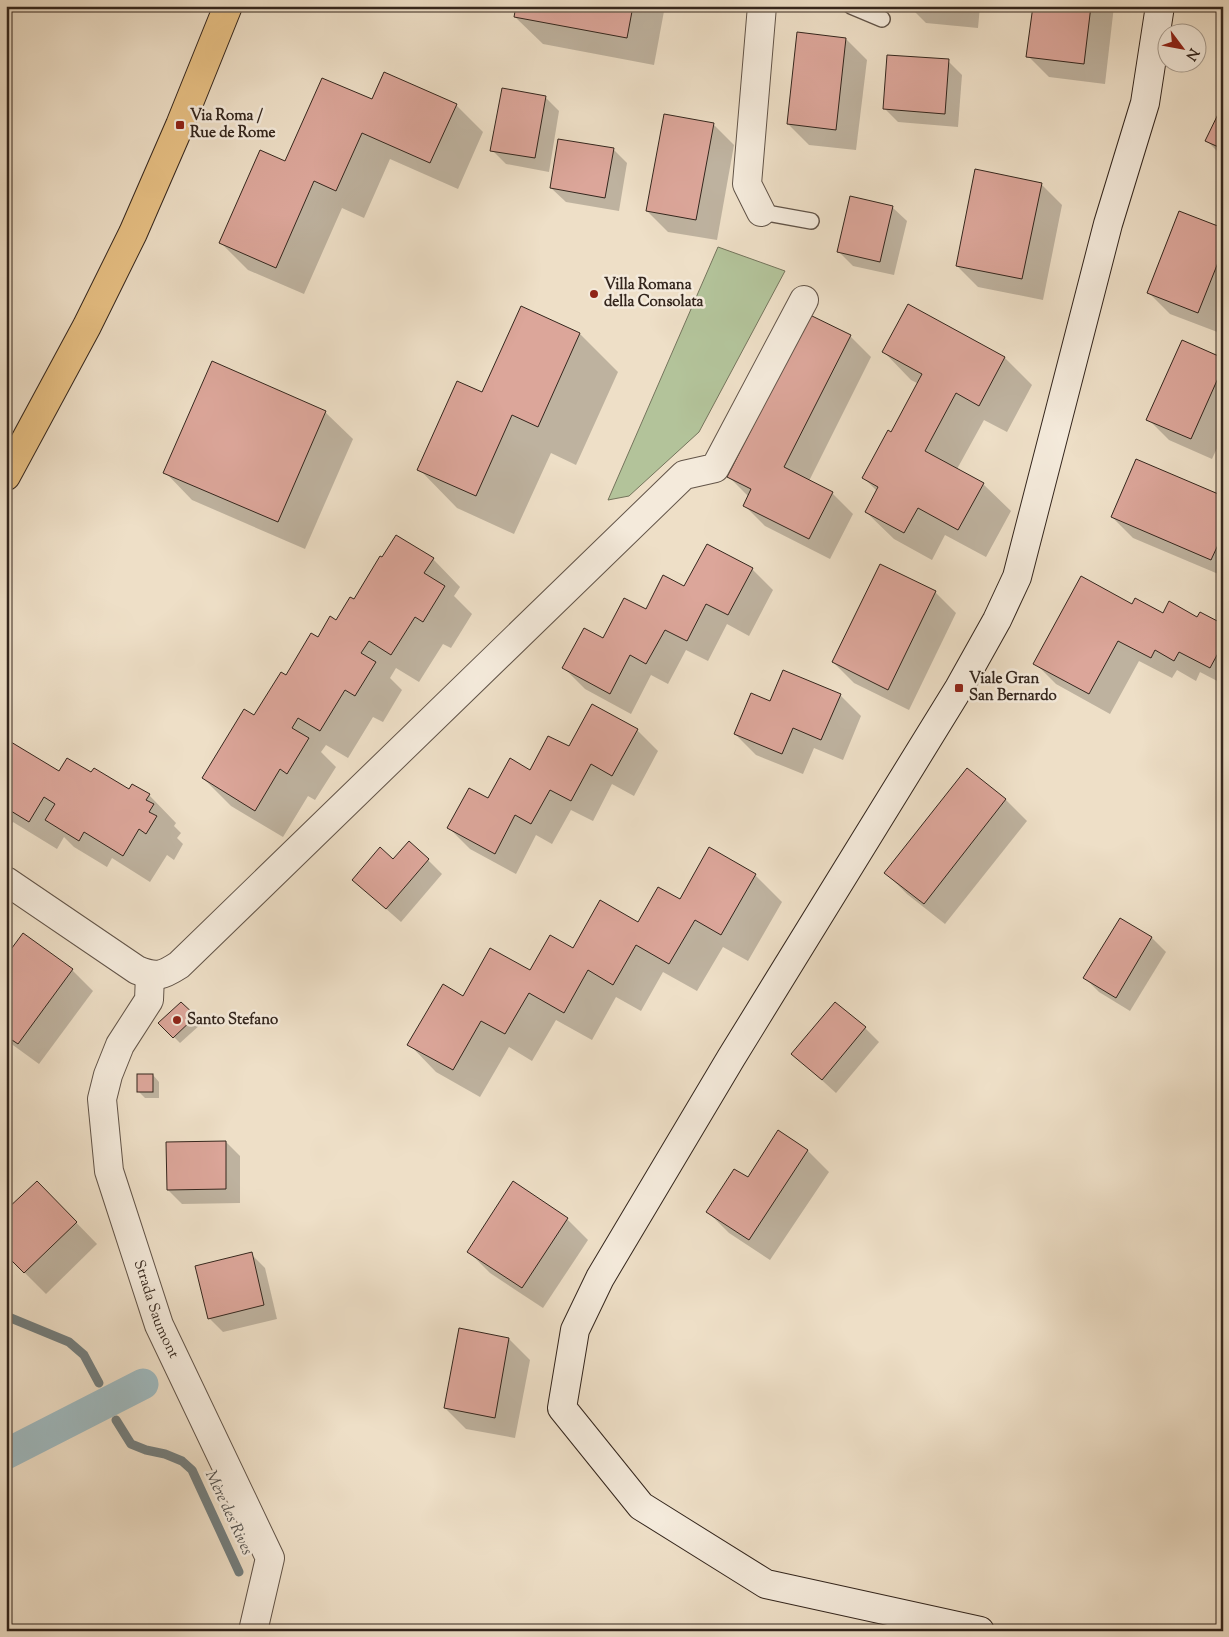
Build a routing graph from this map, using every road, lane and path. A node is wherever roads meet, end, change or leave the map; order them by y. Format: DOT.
graph roads {
  1 [pos="228,6"];
  2 [pos="762,6"];
  3 [pos="852,6"];
  4 [pos="1160,6"];
  5 [pos="882,19"];
  6 [pos="762,212"];
  7 [pos="811,221"];
  8 [pos="804,300"];
  9 [pos="6,476"];
  10 [pos="6,880"];
  11 [pos="150,975"];
  12 [pos="253,1631"];
  13 [pos="980,1631"];
  1 -- 9 [label="main road"];
  2 -- 6 [label="street"];
  3 -- 5 [label="lane"];
  4 -- 13 [label="street"];
  6 -- 7 [label="lane"];
  8 -- 11 [label="street"];
  10 -- 11 [label="street"];
  11 -- 12 [label="street, Strada Saumont"];
}
